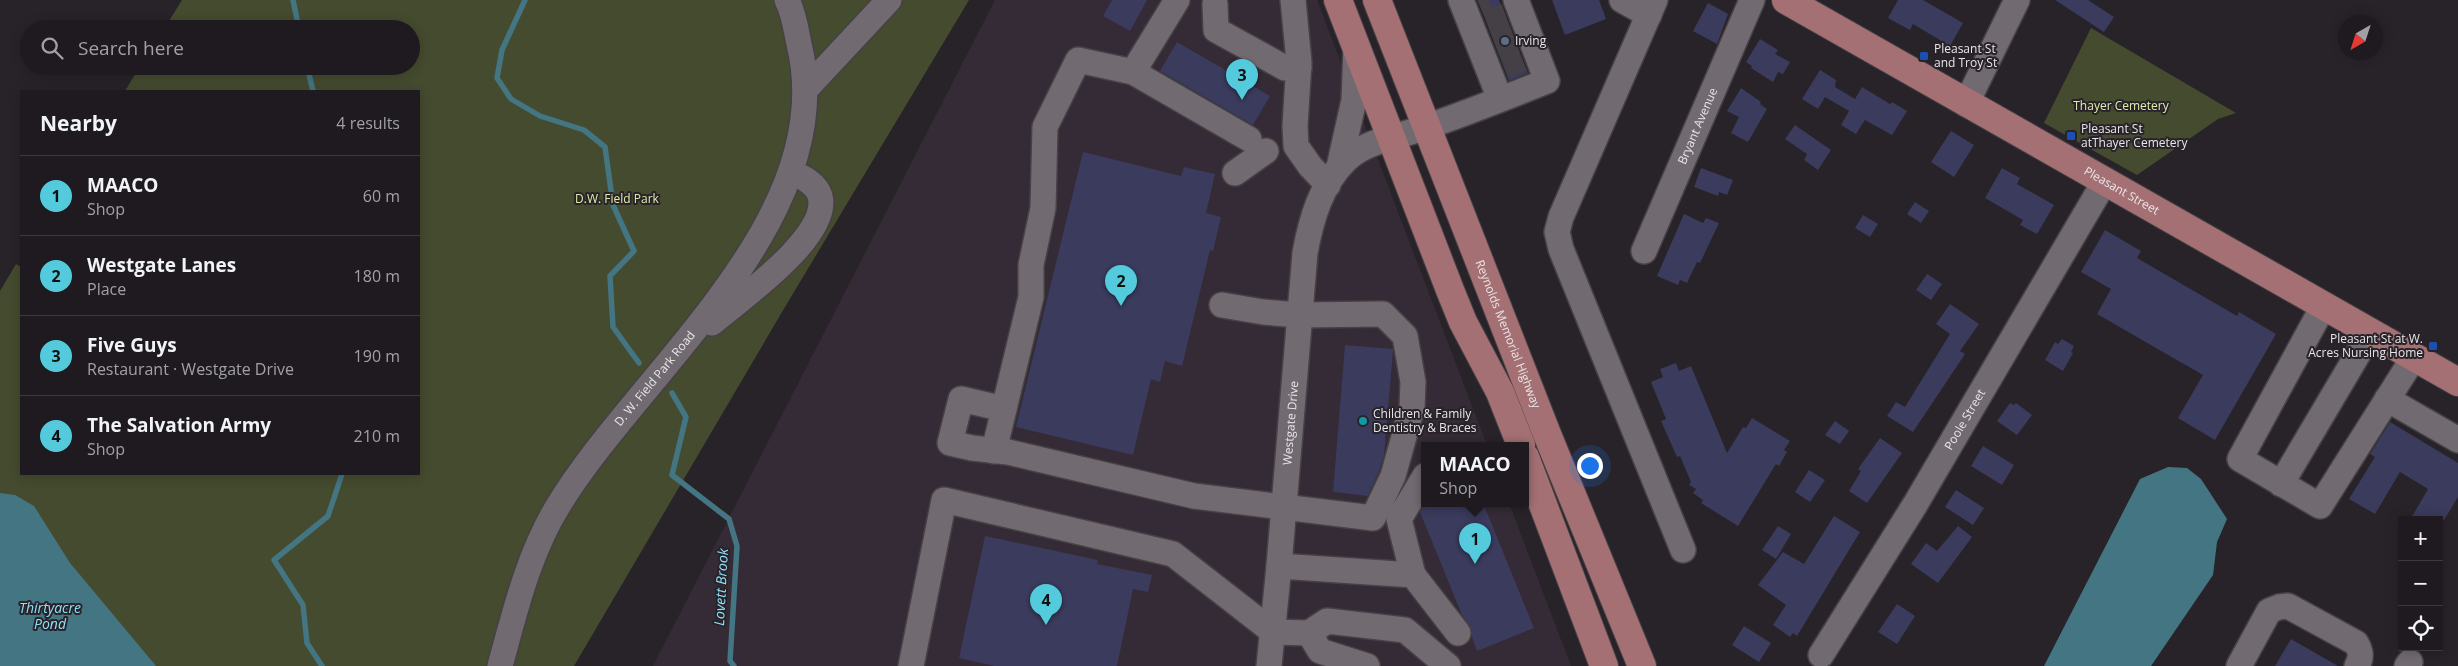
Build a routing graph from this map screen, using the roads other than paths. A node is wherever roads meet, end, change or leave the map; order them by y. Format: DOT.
graph roads {
  1 [pos="787,0"];
  2 [pos="888,0"];
  3 [pos="1177,0"];
  4 [pos="1182,0"];
  5 [pos="1293,0"];
  6 [pos="1338,0"];
  7 [pos="1377,0"];
  8 [pos="1622,0"];
  9 [pos="1752,0"];
  10 [pos="1786,0"];
  11 [pos="2017,0"];
  12 [pos="1222,2"];
  13 [pos="1652,7"];
  14 [pos="1498,32"];
  15 [pos="1356,46"];
  16 [pos="1299,68"];
  17 [pos="1133,72"];
  18 [pos="806,90"];
  19 [pos="1500,99"];
  20 [pos="1966,104"];
  21 [pos="1426,128"];
  22 [pos="1392,138"];
  23 [pos="791,172"];
  24 [pos="1235,173"];
  25 [pos="1333,176"];
  26 [pos="2105,181"];
  27 [pos="1644,251"];
  28 [pos="1222,305"];
  29 [pos="2324,305"];
  30 [pos="1299,315"];
  31 [pos="2371,332"];
  32 [pos="2414,356"];
  33 [pos="673,359"];
  34 [pos="2458,382"];
  35 [pos="2387,399"];
  36 [pos="1004,409"];
  37 [pos="2458,440"];
  38 [pos="1519,442"];
  39 [pos="994,451"];
  40 [pos="1529,468"];
  41 [pos="1421,483"];
  42 [pos="2281,484"];
  43 [pos="1284,507"];
  44 [pos="1683,550"];
  45 [pos="1280,566"];
  46 [pos="1413,575"];
  47 [pos="1273,632"];
  48 [pos="1458,632"];
  49 [pos="1309,633"];
  50 [pos="1821,655"];
  51 [pos="500,666"];
  52 [pos="911,666"];
  53 [pos="1269,666"];
  54 [pos="1367,666"];
  55 [pos="1448,666"];
  56 [pos="1604,666"];
  57 [pos="1642,666"];
  58 [pos="2239,666"];
  59 [pos="2357,666"];
  1 -- 18 [label="street, D. W. Field Park Road"];
  2 -- 18 [label="street"];
  3 -- 17 [label="street"];
  4 -- 12 [label="street"];
  5 -- 16 [label="street"];
  6 -- 15 [label="main road"];
  7 -- 21 [label="main road, Reynolds Memorial Highway"];
  8 -- 13 [label="street"];
  9 -- 27 [label="street, Bryant Avenue"];
  10 -- 20 [label="main road, Pleasant Street"];
  11 -- 20 [label="street"];
  12 -- 16 [label="street"];
  13 -- 44 [label="street"];
  14 -- 19 [label="street"];
  14 -- 19 [label="street, Westgate Drive"];
  15 -- 22 [label="main road"];
  15 -- 25 [label="street"];
  16 -- 25 [label="street"];
  17 -- 24 [label="street"];
  17 -- 36 [label="street"];
  18 -- 23 [label="street, D. W. Field Park Road"];
  19 -- 21 [label="street, Westgate Drive"];
  20 -- 26 [label="main road, Pleasant Street"];
  21 -- 22 [label="street, Westgate Drive"];
  21 -- 57 [label="main road, Reynolds Memorial Highway"];
  22 -- 25 [label="street, Westgate Drive"];
  22 -- 38 [label="main road"];
  23 -- 33 [label="street, D. W. Field Park Road"];
  23 -- 33 [label="street"];
  25 -- 30 [label="street, Westgate Drive"];
  26 -- 29 [label="main road, Pleasant Street"];
  26 -- 50 [label="street, Poole Street"];
  28 -- 30 [label="street"];
  29 -- 31 [label="main road, Pleasant Street"];
  29 -- 42 [label="street"];
  30 -- 43 [label="street, Westgate Drive"];
  30 -- 43 [label="street"];
  31 -- 32 [label="main road, Pleasant Street"];
  31 -- 42 [label="street"];
  32 -- 34 [label="main road, Pleasant Street"];
  32 -- 35 [label="street"];
  33 -- 51 [label="street, D. W. Field Park Road"];
  35 -- 37 [label="street"];
  35 -- 42 [label="street"];
  36 -- 39 [label="street"];
  36 -- 39 [label="street"];
  39 -- 43 [label="street"];
  40 -- 56 [label="main road"];
  41 -- 46 [label="street"];
  43 -- 45 [label="street, Westgate Drive"];
  45 -- 46 [label="street"];
  45 -- 47 [label="street, Westgate Drive"];
  46 -- 48 [label="street"];
  47 -- 49 [label="street"];
  47 -- 52 [label="street"];
  47 -- 53 [label="street, Westgate Drive"];
  49 -- 54 [label="street"];
  49 -- 55 [label="street"];
  58 -- 59 [label="street"];
}
